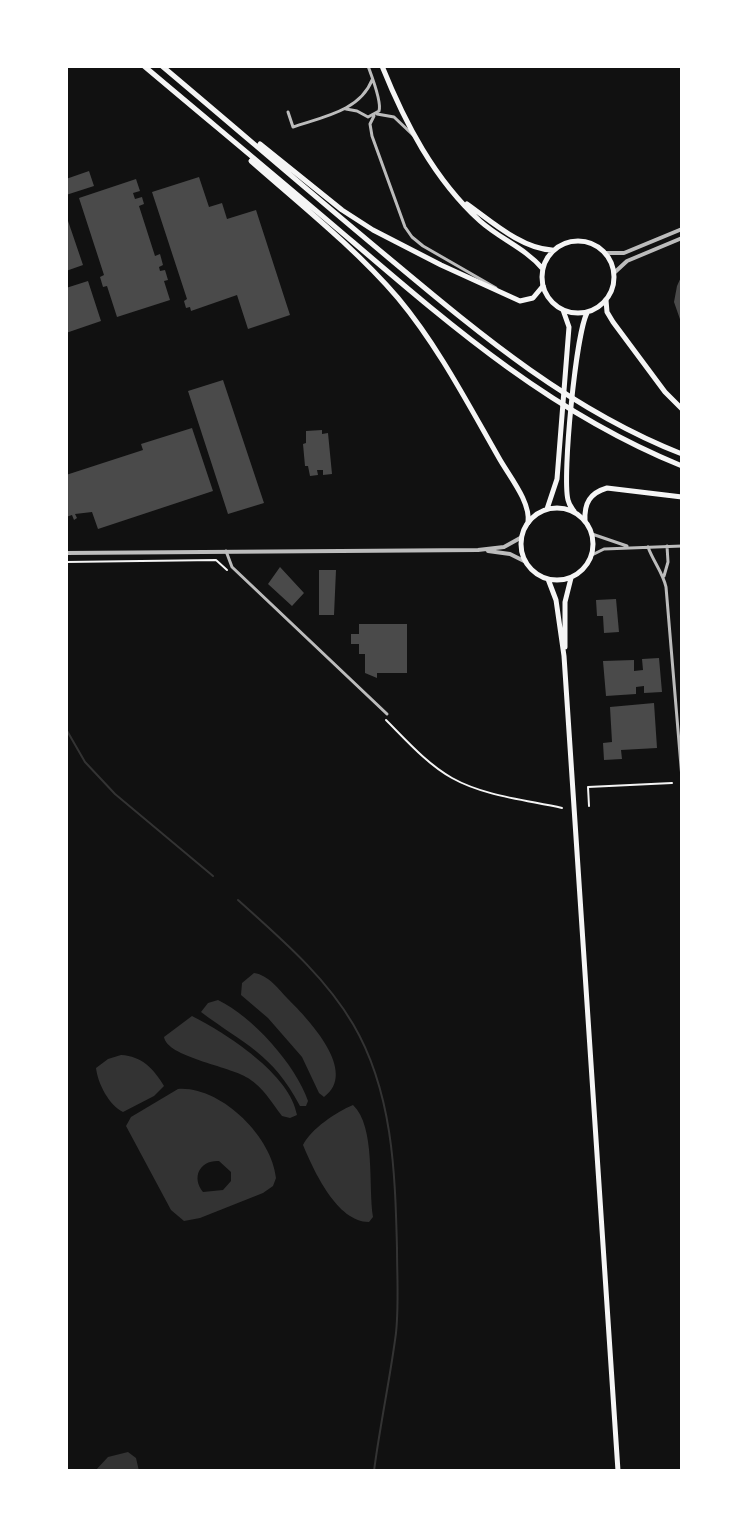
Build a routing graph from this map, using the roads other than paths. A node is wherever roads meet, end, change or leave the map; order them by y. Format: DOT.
graph roads {
  1 [pos="143,66"];
  2 [pos="162,66"];
  3 [pos="368,66"];
  4 [pos="382,66"];
  5 [pos="372,80"];
  6 [pos="187,87"];
  7 [pos="366,93"];
  8 [pos="376,95"];
  9 [pos="180,96"];
  10 [pos="356,102"];
  11 [pos="346,109"];
  12 [pos="357,111"];
  13 [pos="288,112"];
  14 [pos="376,115"];
  15 [pos="414,135"];
  16 [pos="463,201"];
  17 [pos="682,229"];
  18 [pos="682,238"];
  19 [pos="553,250"];
  20 [pos="606,253"];
  21 [pos="543,269"];
  22 [pos="614,273"];
  23 [pos="543,286"];
  24 [pos="503,293"];
  25 [pos="606,300"];
  26 [pos="563,310"];
  27 [pos="588,312"];
  28 [pos="682,409"];
  29 [pos="682,454"];
  30 [pos="682,466"];
  31 [pos="682,497"];
  32 [pos="547,509"];
  33 [pos="574,512"];
  34 [pos="585,521"];
  35 [pos="528,523"];
  36 [pos="592,534"];
  37 [pos="522,537"];
  38 [pos="667,546"];
  39 [pos="682,546"];
  40 [pos="631,547"];
  41 [pos="648,547"];
  42 [pos="478,550"];
  43 [pos="226,551"];
  44 [pos="66,553"];
  45 [pos="592,555"];
  46 [pos="526,562"];
  47 [pos="664,576"];
  48 [pos="571,578"];
  49 [pos="548,579"];
  50 [pos="564,656"];
  51 [pos="387,714"];
  52 [pos="682,778"];
  53 [pos="618,1471"];
  1 -- 9 [label="main road"];
  2 -- 6 [label="main road"];
  3 -- 5 [label="street"];
  4 -- 15 [label="main road"];
  5 -- 7 [label="street"];
  5 -- 8 [label="street"];
  6 -- 24 [label="main road"];
  6 -- 29 [label="main road"];
  7 -- 8 [label="street"];
  7 -- 10 [label="street"];
  8 -- 14 [label="street"];
  9 -- 30 [label="main road"];
  9 -- 35 [label="main road"];
  10 -- 11 [label="street"];
  10 -- 12 [label="street"];
  11 -- 12 [label="street"];
  11 -- 13 [label="street"];
  12 -- 14 [label="street"];
  14 -- 15 [label="street"];
  14 -- 24 [label="street"];
  15 -- 16 [label="main road"];
  16 -- 19 [label="main road"];
  16 -- 21 [label="main road"];
  17 -- 20 [label="street"];
  18 -- 22 [label="street"];
  19 -- 20 [label="main road"];
  19 -- 21 [label="main road"];
  20 -- 22 [label="main road"];
  21 -- 23 [label="main road"];
  22 -- 25 [label="main road"];
  23 -- 24 [label="main road"];
  23 -- 26 [label="main road"];
  25 -- 27 [label="main road"];
  25 -- 28 [label="main road"];
  26 -- 27 [label="main road"];
  26 -- 32 [label="main road"];
  27 -- 33 [label="main road"];
  31 -- 34 [label="main road"];
  32 -- 33 [label="main road"];
  32 -- 35 [label="main road"];
  33 -- 34 [label="main road"];
  34 -- 36 [label="main road"];
  35 -- 37 [label="main road"];
  36 -- 40 [label="street"];
  36 -- 45 [label="main road"];
  37 -- 42 [label="street"];
  37 -- 46 [label="main road"];
  38 -- 39 [label="street"];
  38 -- 41 [label="street"];
  38 -- 47 [label="street"];
  40 -- 41 [label="street"];
  40 -- 45 [label="street"];
  41 -- 47 [label="street"];
  42 -- 43 [label="street"];
  42 -- 46 [label="street"];
  43 -- 44 [label="street"];
  43 -- 51 [label="street"];
  45 -- 48 [label="main road"];
  46 -- 49 [label="main road"];
  47 -- 52 [label="street"];
  48 -- 49 [label="main road"];
  48 -- 50 [label="main road"];
  49 -- 50 [label="main road"];
  50 -- 53 [label="main road"];
}
